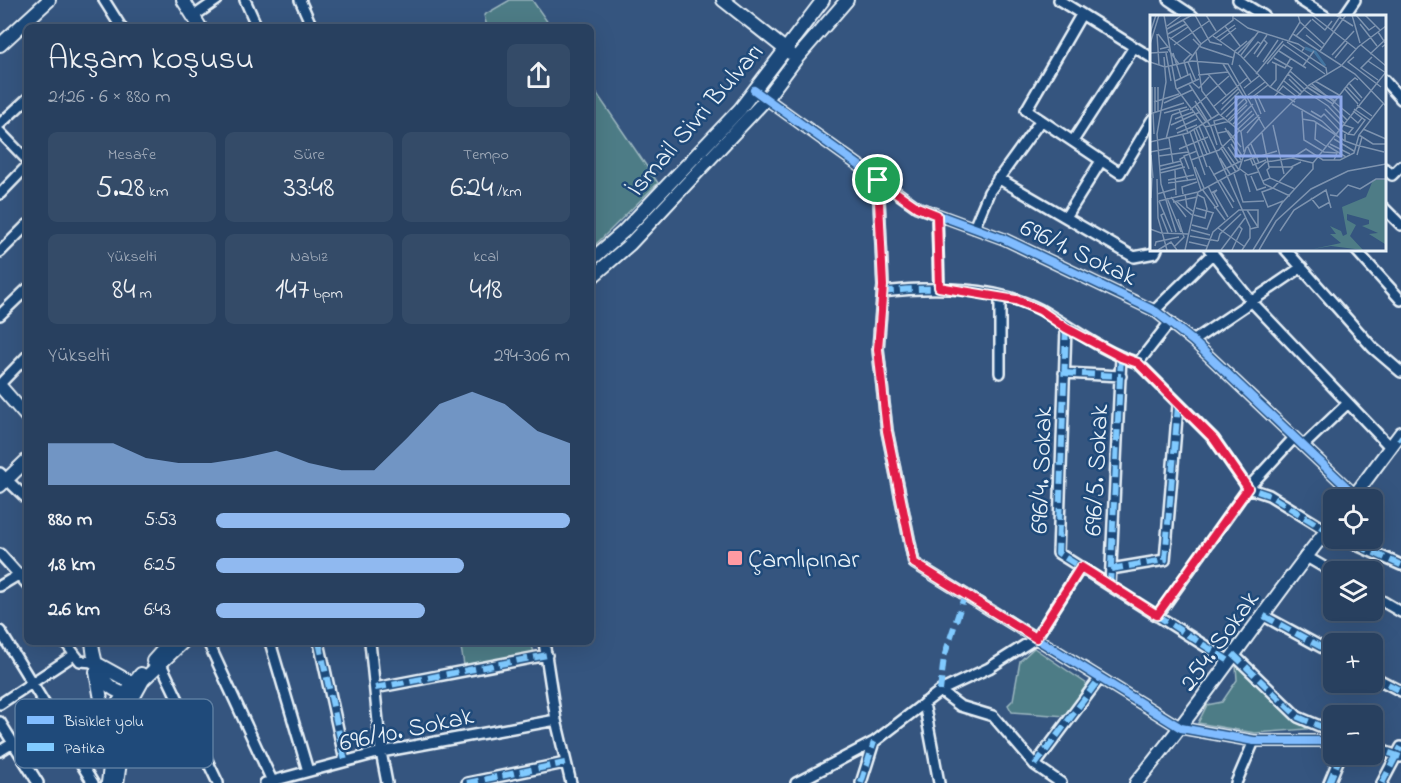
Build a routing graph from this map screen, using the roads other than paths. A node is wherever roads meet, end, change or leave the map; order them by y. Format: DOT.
graph roads {
  1 [pos="49,0"];
  2 [pos="104,0"];
  3 [pos="183,0"];
  4 [pos="217,0"];
  5 [pos="245,0"];
  6 [pos="300,0"];
  7 [pos="723,0"];
  8 [pos="825,0"];
  9 [pos="1059,0"];
  10 [pos="1169,0"];
  11 [pos="1238,0"];
  12 [pos="1300,0"];
  13 [pos="1355,0"];
  14 [pos="844,5"];
  15 [pos="1081,15"];
  16 [pos="1192,15"];
  17 [pos="1262,15"];
  18 [pos="1323,15"];
  19 [pos="1345,15"];
  20 [pos="197,22"];
  21 [pos="119,23"];
  22 [pos="256,24"];
  23 [pos="311,24"];
  24 [pos="0,45"];
  25 [pos="1134,47"];
  26 [pos="785,49"];
  27 [pos="1150,57"];
  28 [pos="796,58"];
  29 [pos="1386,82"];
  30 [pos="754,90"];
  31 [pos="1400,95"];
  32 [pos="766,99"];
  33 [pos="24,102"];
  34 [pos="1041,120"];
  35 [pos="1150,123"];
  36 [pos="0,124"];
  37 [pos="0,132"];
  38 [pos="1073,141"];
  39 [pos="24,157"];
  40 [pos="1101,160"];
  41 [pos="1401,166"];
  42 [pos="24,169"];
  43 [pos="1388,172"];
  44 [pos="998,178"];
  45 [pos="878,180"];
  46 [pos="1401,183"];
  47 [pos="0,194"];
  48 [pos="1386,210"];
  49 [pos="937,215"];
  50 [pos="1066,217"];
  51 [pos="1401,225"];
  52 [pos="24,228"];
  53 [pos="974,228"];
  54 [pos="1156,250"];
  55 [pos="1286,250"];
  56 [pos="1356,250"];
  57 [pos="1211,251"];
  58 [pos="0,252"];
  59 [pos="594,257"];
  60 [pos="1302,267"];
  61 [pos="594,275"];
  62 [pos="939,287"];
  63 [pos="24,292"];
  64 [pos="882,292"];
  65 [pos="1000,297"];
  66 [pos="1401,300"];
  67 [pos="1251,301"];
  68 [pos="1155,310"];
  69 [pos="0,315"];
  70 [pos="1170,322"];
  71 [pos="1066,328"];
  72 [pos="1193,341"];
  73 [pos="1121,357"];
  74 [pos="24,359"];
  75 [pos="1138,363"];
  76 [pos="1401,372"];
  77 [pos="1000,373"];
  78 [pos="1064,373"];
  79 [pos="1121,376"];
  80 [pos="0,385"];
  81 [pos="1348,403"];
  82 [pos="1178,405"];
  83 [pos="24,413"];
  84 [pos="1294,438"];
  85 [pos="1398,439"];
  86 [pos="1303,446"];
  87 [pos="24,462"];
  88 [pos="2,480"];
  89 [pos="1248,488"];
  90 [pos="1345,489"];
  91 [pos="1359,489"];
  92 [pos="24,497"];
  93 [pos="1323,525"];
  94 [pos="1323,537"];
  95 [pos="1369,549"];
  96 [pos="0,554"];
  97 [pos="1305,556"];
  98 [pos="1399,561"];
  99 [pos="1081,567"];
  100 [pos="1323,567"];
  101 [pos="1111,569"];
  102 [pos="20,574"];
  103 [pos="24,580"];
  104 [pos="1110,585"];
  105 [pos="0,586"];
  106 [pos="1383,601"];
  107 [pos="1401,612"];
  108 [pos="1157,615"];
  109 [pos="1264,616"];
  110 [pos="0,631"];
  111 [pos="1036,638"];
  112 [pos="67,645"];
  113 [pos="92,645"];
  114 [pos="168,645"];
  115 [pos="180,645"];
  116 [pos="209,645"];
  117 [pos="271,645"];
  118 [pos="320,645"];
  119 [pos="370,645"];
  120 [pos="545,645"];
  121 [pos="1323,648"];
  122 [pos="547,655"];
  123 [pos="74,656"];
  124 [pos="1231,657"];
  125 [pos="94,662"];
  126 [pos="161,664"];
  127 [pos="1100,678"];
  128 [pos="1383,681"];
  129 [pos="32,682"];
  130 [pos="375,688"];
  131 [pos="130,691"];
  132 [pos="940,691"];
  133 [pos="1401,691"];
  134 [pos="42,699"];
  135 [pos="101,699"];
  136 [pos="123,699"];
  137 [pos="129,699"];
  138 [pos="178,699"];
  139 [pos="924,703"];
  140 [pos="0,704"];
  141 [pos="556,720"];
  142 [pos="0,722"];
  143 [pos="1323,727"];
  144 [pos="1181,728"];
  145 [pos="1254,741"];
  146 [pos="1323,741"];
  147 [pos="874,742"];
  148 [pos="13,743"];
  149 [pos="15,746"];
  150 [pos="1383,749"];
  151 [pos="0,750"];
  152 [pos="381,752"];
  153 [pos="1400,753"];
  154 [pos="345,761"];
  155 [pos="565,763"];
  156 [pos="1035,765"];
  157 [pos="1336,765"];
  158 [pos="29,768"];
  159 [pos="84,768"];
  160 [pos="211,768"];
  161 [pos="308,771"];
  162 [pos="270,782"];
  163 [pos="38,783"];
  164 [pos="93,783"];
  165 [pos="218,783"];
  166 [pos="387,783"];
  167 [pos="467,783"];
  168 [pos="571,783"];
  169 [pos="796,783"];
  170 [pos="861,783"];
  171 [pos="939,783"];
  172 [pos="1061,783"];
  173 [pos="1136,783"];
  174 [pos="1236,783"];
  175 [pos="1329,783"];
  176 [pos="1382,783"];
  1 -- 24 [label="main road"];
  2 -- 21 [label="street"];
  3 -- 20 [label="main road"];
  4 -- 20 [label="street"];
  5 -- 22 [label="street"];
  6 -- 23 [label="street"];
  7 -- 26 [label="main road"];
  8 -- 14 [label="street"];
  8 -- 26 [label="main road, İsmail Sivri Bulvarı"];
  9 -- 15 [label="street"];
  10 -- 16 [label="street"];
  11 -- 17 [label="street"];
  12 -- 18 [label="street"];
  13 -- 19 [label="street"];
  14 -- 28 [label="main road, İsmail Sivri Bulvarı"];
  15 -- 25 [label="street"];
  15 -- 34 [label="street"];
  25 -- 27 [label="street"];
  25 -- 38 [label="street"];
  26 -- 28 [label="main road"];
  26 -- 30 [label="main road, İsmail Sivri Bulvarı"];
  28 -- 32 [label="main road, İsmail Sivri Bulvarı"];
  29 -- 31 [label="street"];
  30 -- 32 [label="street, 696/1. Sokak"];
  30 -- 59 [label="main road, İsmail Sivri Bulvarı"];
  32 -- 45 [label="street, 696/1. Sokak"];
  32 -- 61 [label="main road, İsmail Sivri Bulvarı"];
  33 -- 36 [label="street"];
  34 -- 38 [label="street"];
  34 -- 44 [label="street"];
  35 -- 40 [label="street"];
  37 -- 39 [label="street"];
  38 -- 40 [label="street"];
  40 -- 50 [label="street"];
  41 -- 43 [label="street"];
  42 -- 47 [label="street"];
  43 -- 46 [label="street"];
  44 -- 50 [label="street"];
  44 -- 53 [label="street"];
  45 -- 49 [label="street, 696/1. Sokak"];
  45 -- 64 [label="street"];
  48 -- 51 [label="street"];
  49 -- 53 [label="street, 696/1. Sokak"];
  49 -- 62 [label="street"];
  50 -- 54 [label="street"];
  52 -- 58 [label="street"];
  53 -- 68 [label="street, 696/1. Sokak"];
  55 -- 60 [label="street"];
  56 -- 66 [label="street"];
  57 -- 67 [label="street"];
  57 -- 68 [label="street"];
  60 -- 67 [label="street"];
  60 -- 76 [label="street"];
  62 -- 64 [label="street"];
  62 -- 65 [label="street"];
  63 -- 69 [label="street"];
  64 -- 111 [label="street"];
  65 -- 71 [label="street"];
  65 -- 77 [label="street"];
  67 -- 72 [label="street"];
  67 -- 81 [label="street"];
  68 -- 70 [label="street, 696/1. Sokak"];
  70 -- 72 [label="street, 696/1. Sokak"];
  70 -- 75 [label="street"];
  71 -- 73 [label="street"];
  71 -- 78 [label="street, 696/4. Sokak"];
  72 -- 84 [label="street, 696/1. Sokak"];
  73 -- 75 [label="street"];
  73 -- 79 [label="street, 696/5. Sokak"];
  74 -- 80 [label="street"];
  75 -- 82 [label="street"];
  78 -- 79 [label="street"];
  78 -- 99 [label="street, 696/4. Sokak"];
  79 -- 101 [label="street, 696/5. Sokak"];
  80 -- 83 [label="main road"];
  81 -- 85 [label="street"];
  81 -- 86 [label="street"];
  82 -- 89 [label="street"];
  82 -- 101 [label="street"];
  84 -- 86 [label="street, 696/1. Sokak"];
  84 -- 89 [label="street"];
  85 -- 91 [label="main road"];
  86 -- 90 [label="street, 696/1. Sokak"];
  87 -- 88 [label="main road"];
  88 -- 92 [label="street"];
  89 -- 93 [label="street"];
  89 -- 108 [label="street"];
  94 -- 97 [label="main road, 254. Sokak"];
  95 -- 98 [label="street"];
  96 -- 102 [label="street"];
  97 -- 100 [label="street"];
  97 -- 109 [label="main road, 254. Sokak"];
  99 -- 104 [label="street, 696/4. Sokak"];
  99 -- 111 [label="street"];
  101 -- 104 [label="street, 696/5. Sokak"];
  102 -- 103 [label="street"];
  102 -- 105 [label="street"];
  104 -- 108 [label="street, 696/4. Sokak"];
  106 -- 107 [label="street"];
  108 -- 124 [label="street, 696/4. Sokak"];
  109 -- 121 [label="street"];
  109 -- 124 [label="main road, 254. Sokak"];
  110 -- 129 [label="street"];
  111 -- 127 [label="street"];
  111 -- 132 [label="street"];
  112 -- 123 [label="street"];
  113 -- 125 [label="main road"];
  114 -- 131 [label="main road"];
  115 -- 126 [label="main road"];
  116 -- 162 [label="street"];
  117 -- 161 [label="street"];
  118 -- 154 [label="street"];
  119 -- 130 [label="street"];
  120 -- 122 [label="street"];
  122 -- 130 [label="street"];
  122 -- 141 [label="street"];
  123 -- 125 [label="street"];
  123 -- 129 [label="street"];
  124 -- 143 [label="street, 696/4. Sokak"];
  124 -- 144 [label="main road, 254. Sokak"];
  125 -- 131 [label="main road"];
  125 -- 135 [label="main road"];
  126 -- 131 [label="main road"];
  126 -- 138 [label="street"];
  127 -- 144 [label="street"];
  127 -- 156 [label="street"];
  128 -- 133 [label="street"];
  129 -- 134 [label="street"];
  129 -- 140 [label="street"];
  130 -- 152 [label="street"];
  131 -- 136 [label="main road"];
  131 -- 137 [label="main road"];
  132 -- 139 [label="street"];
  132 -- 156 [label="street"];
  139 -- 147 [label="street"];
  139 -- 171 [label="street"];
  141 -- 152 [label="street, 696/10. Sokak"];
  141 -- 155 [label="street"];
  142 -- 148 [label="street"];
  144 -- 145 [label="street"];
  144 -- 173 [label="main road, 254. Sokak"];
  145 -- 146 [label="street"];
  145 -- 174 [label="street"];
  147 -- 169 [label="street"];
  147 -- 170 [label="street"];
  148 -- 149 [label="street"];
  148 -- 151 [label="street"];
  150 -- 153 [label="street"];
  152 -- 154 [label="street, 696/10. Sokak"];
  152 -- 166 [label="street"];
  153 -- 176 [label="street"];
  154 -- 161 [label="street, 696/10. Sokak"];
  155 -- 167 [label="street"];
  155 -- 168 [label="street"];
  156 -- 172 [label="street"];
  157 -- 175 [label="street"];
  158 -- 163 [label="street"];
  159 -- 164 [label="street"];
  160 -- 165 [label="street"];
  161 -- 162 [label="street, 696/10. Sokak"];
}
